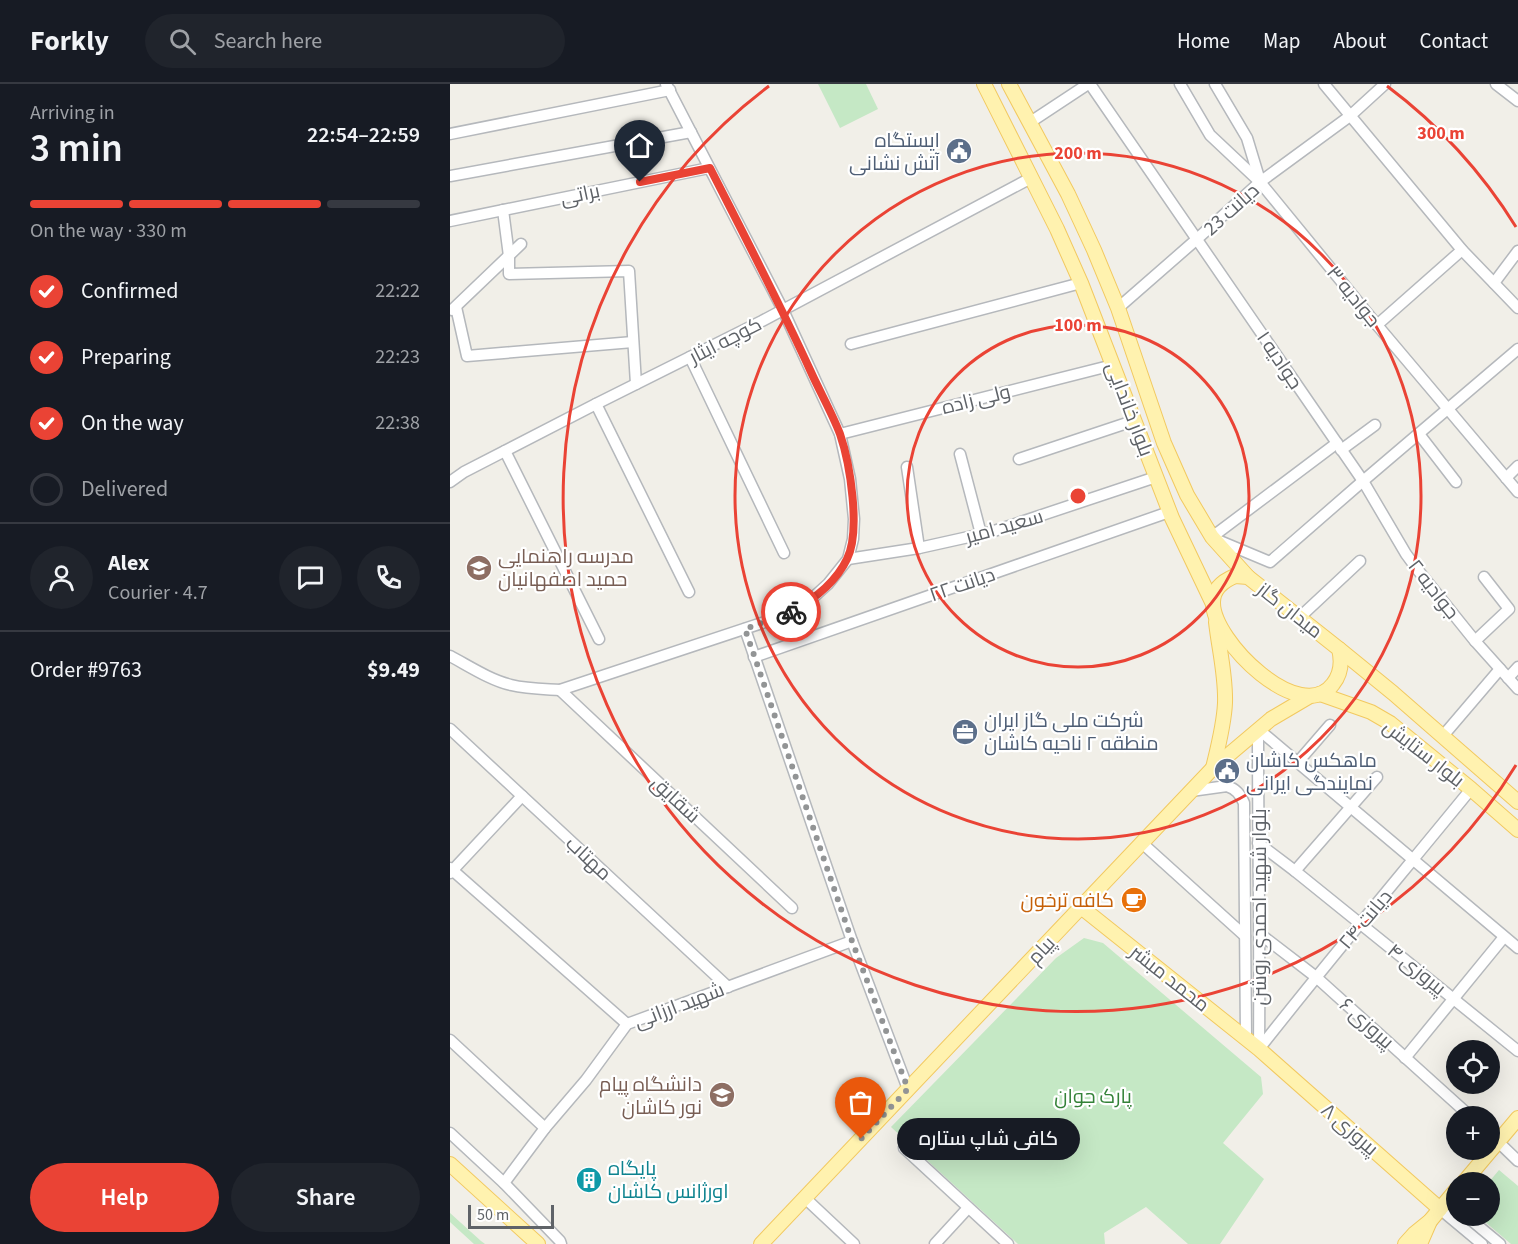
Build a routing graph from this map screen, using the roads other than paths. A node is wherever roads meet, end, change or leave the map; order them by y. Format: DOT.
graph roads {
  1 [pos="984,84"];
  2 [pos="1009,84"];
  3 [pos="1089,84"];
  4 [pos="1180,84"];
  5 [pos="1215,84"];
  6 [pos="1324,84"];
  7 [pos="1385,84"];
  8 [pos="1496,84"];
  9 [pos="668,87"];
  10 [pos="1518,101"];
  11 [pos="1350,116"];
  12 [pos="1029,123"];
  13 [pos="691,132"];
  14 [pos="450,134"];
  15 [pos="710,168"];
  16 [pos="450,176"];
  17 [pos="1031,178"];
  18 [pos="1260,182"];
  19 [pos="503,210"];
  20 [pos="450,221"];
  21 [pos="1197,239"];
  22 [pos="521,244"];
  23 [pos="1462,250"];
  24 [pos="1518,251"];
  25 [pos="508,256"];
  26 [pos="1081,283"];
  27 [pos="1494,283"];
  28 [pos="1118,308"];
  29 [pos="1518,308"];
  30 [pos="453,310"];
  31 [pos="783,310"];
  32 [pos="1377,325"];
  33 [pos="633,342"];
  34 [pos="851,344"];
  35 [pos="1518,349"];
  36 [pos="690,357"];
  37 [pos="1113,364"];
  38 [pos="636,384"];
  39 [pos="596,404"];
  40 [pos="1449,410"];
  41 [pos="1133,421"];
  42 [pos="1375,425"];
  43 [pos="840,434"];
  44 [pos="1419,434"];
  45 [pos="1339,447"];
  46 [pos="505,451"];
  47 [pos="960,454"];
  48 [pos="1019,459"];
  49 [pos="1518,466"];
  50 [pos="908,467"];
  51 [pos="1156,477"];
  52 [pos="1506,478"];
  53 [pos="1363,481"];
  54 [pos="450,482"];
  55 [pos="1456,482"];
  56 [pos="1518,492"];
  57 [pos="1169,512"];
  58 [pos="981,534"];
  59 [pos="1212,537"];
  60 [pos="919,548"];
  61 [pos="784,553"];
  62 [pos="848,559"];
  63 [pos="1360,561"];
  64 [pos="1248,577"];
  65 [pos="1484,577"];
  66 [pos="689,592"];
  67 [pos="1214,609"];
  68 [pos="1299,617"];
  69 [pos="745,629"];
  70 [pos="599,639"];
  71 [pos="1475,640"];
  72 [pos="1339,649"];
  73 [pos="450,656"];
  74 [pos="754,657"];
  75 [pos="1518,667"];
  76 [pos="1500,669"];
  77 [pos="1508,678"];
  78 [pos="1518,689"];
  79 [pos="560,690"];
  80 [pos="1315,695"];
  81 [pos="1330,725"];
  82 [pos="450,729"];
  83 [pos="1258,729"];
  84 [pos="1442,737"];
  85 [pos="1298,762"];
  86 [pos="1213,768"];
  87 [pos="1377,777"];
  88 [pos="1471,789"];
  89 [pos="1191,791"];
  90 [pos="522,796"];
  91 [pos="1518,802"];
  92 [pos="1351,807"];
  93 [pos="1516,824"];
  94 [pos="1142,843"];
  95 [pos="1258,843"];
  96 [pos="1414,860"];
  97 [pos="451,870"];
  98 [pos="1295,871"];
  99 [pos="1245,896"];
  100 [pos="1258,896"];
  101 [pos="1081,907"];
  102 [pos="792,909"];
  103 [pos="1361,924"];
  104 [pos="1260,934"];
  105 [pos="1245,936"];
  106 [pos="1504,937"];
  107 [pos="852,941"];
  108 [pos="1518,948"];
  109 [pos="1316,977"];
  110 [pos="728,987"];
  111 [pos="1454,999"];
  112 [pos="627,1024"];
  113 [pos="1245,1038"];
  114 [pos="450,1040"];
  115 [pos="1259,1049"];
  116 [pos="1518,1051"];
  117 [pos="1405,1058"];
  118 [pos="908,1089"];
  119 [pos="1459,1106"];
  120 [pos="1518,1118"];
  121 [pos="545,1128"];
  122 [pos="450,1132"];
  123 [pos="1500,1133"];
  124 [pos="1500,1144"];
  125 [pos="904,1148"];
  126 [pos="1518,1161"];
  127 [pos="450,1164"];
  128 [pos="450,1178"];
  129 [pos="504,1183"];
  130 [pos="805,1198"];
  131 [pos="1446,1199"];
  132 [pos="1446,1206"];
  133 [pos="968,1208"];
  134 [pos="1430,1221"];
  135 [pos="1468,1226"];
  136 [pos="1478,1226"];
  137 [pos="522,1230"];
  138 [pos="538,1244"];
  139 [pos="561,1244"];
  140 [pos="761,1244"];
  141 [pos="854,1244"];
  142 [pos="935,1244"];
  143 [pos="1008,1244"];
  144 [pos="1405,1244"];
  145 [pos="1420,1244"];
  146 [pos="1482,1244"];
  147 [pos="1500,1244"];
  1 -- 17 [label="main road, بلوار خاندایی"];
  2 -- 12 [label="main road, بلوار خاندایی"];
  3 -- 12 [label="street"];
  3 -- 21 [label="street, جوادیه ۱"];
  4 -- 18 [label="street, جوادیه ۳"];
  5 -- 18 [label="street"];
  6 -- 11 [label="street"];
  7 -- 11 [label="street, دیانت 23"];
  8 -- 10 [label="street"];
  9 -- 13 [label="street"];
  9 -- 14 [label="street"];
  11 -- 18 [label="street, دیانت 23"];
  11 -- 23 [label="street"];
  12 -- 28 [label="main road, بلوار خاندایی"];
  13 -- 15 [label="street"];
  13 -- 16 [label="street"];
  15 -- 19 [label="street, براتی"];
  15 -- 31 [label="street"];
  17 -- 26 [label="main road, بلوار خاندایی"];
  17 -- 31 [label="street, کوچه ایثار"];
  18 -- 21 [label="street, دیانت 23"];
  18 -- 32 [label="street, جوادیه ۳"];
  19 -- 20 [label="street, براتی"];
  19 -- 25 [label="street"];
  21 -- 28 [label="street, دیانت 23"];
  21 -- 45 [label="street, جوادیه ۱"];
  22 -- 25 [label="street"];
  23 -- 27 [label="street"];
  23 -- 32 [label="street"];
  24 -- 27 [label="street"];
  25 -- 30 [label="street"];
  25 -- 33 [label="street"];
  26 -- 34 [label="street"];
  26 -- 37 [label="main road, بلوار خاندایی"];
  27 -- 29 [label="street"];
  28 -- 59 [label="main road, بلوار خاندایی"];
  30 -- 33 [label="street"];
  31 -- 36 [label="street, کوچه ایثار"];
  31 -- 43 [label="street"];
  32 -- 40 [label="street, جوادیه ۳"];
  33 -- 38 [label="street"];
  35 -- 40 [label="street"];
  36 -- 38 [label="street, کوچه ایثار"];
  36 -- 61 [label="street"];
  37 -- 41 [label="main road, بلوار خاندایی"];
  37 -- 43 [label="street, ولی زاده"];
  38 -- 39 [label="street, کوچه ایثار"];
  39 -- 46 [label="street, کوچه ایثار"];
  39 -- 66 [label="street"];
  40 -- 44 [label="street"];
  40 -- 52 [label="street, جوادیه ۳"];
  41 -- 48 [label="street"];
  41 -- 51 [label="main road, بلوار خاندایی"];
  42 -- 45 [label="street"];
  43 -- 62 [label="street"];
  44 -- 53 [label="street"];
  44 -- 55 [label="street"];
  45 -- 53 [label="street, جوادیه ۱"];
  45 -- 59 [label="street"];
  46 -- 54 [label="street, کوچه ایثار"];
  46 -- 70 [label="street"];
  47 -- 58 [label="street"];
  49 -- 52 [label="street"];
  50 -- 60 [label="street"];
  51 -- 57 [label="main road, بلوار خاندایی"];
  51 -- 58 [label="street, سعید امیر"];
  52 -- 56 [label="street, جوادیه ۳"];
  53 -- 59 [label="street"];
  53 -- 71 [label="street, جوادیه ۲"];
  57 -- 67 [label="main road, بلوار خاندایی"];
  57 -- 74 [label="street, دیانت ۲۲"];
  58 -- 60 [label="street, سعید امیر"];
  59 -- 64 [label="main road, بلوار خاندایی"];
  60 -- 62 [label="street, سعید امیر"];
  62 -- 69 [label="street"];
  63 -- 68 [label="street"];
  64 -- 67 [label="main road, میدان گاز"];
  64 -- 68 [label="main road, میدان گاز"];
  65 -- 71 [label="street"];
  67 -- 80 [label="main road"];
  67 -- 86 [label="main road"];
  68 -- 72 [label="main road, میدان گاز"];
  69 -- 74 [label="street"];
  69 -- 79 [label="street"];
  71 -- 76 [label="street, جوادیه ۲"];
  72 -- 80 [label="main road, میدان گاز"];
  72 -- 84 [label="main road, بلوار ستایش"];
  73 -- 79 [label="street"];
  74 -- 107 [label="street"];
  75 -- 77 [label="street"];
  76 -- 77 [label="street, جوادیه ۲"];
  76 -- 84 [label="street"];
  77 -- 78 [label="street, جوادیه ۲"];
  79 -- 102 [label="street, شقایق"];
  80 -- 83 [label="main road, میدان گاز"];
  80 -- 88 [label="main road, بلوار ستایش"];
  81 -- 85 [label="street"];
  82 -- 90 [label="street, مهتاب"];
  83 -- 85 [label="street"];
  83 -- 86 [label="main road, پیام"];
  83 -- 95 [label="street, بلوار شهید احمدی روشن"];
  84 -- 91 [label="main road, بلوار ستایش"];
  85 -- 92 [label="street"];
  86 -- 89 [label="main road, پیام"];
  87 -- 92 [label="street"];
  88 -- 93 [label="main road, بلوار ستایش"];
  88 -- 96 [label="street, دیانت ۲۴"];
  89 -- 94 [label="main road, پیام"];
  89 -- 99 [label="street, بلوار شهید احمدی روشن"];
  90 -- 97 [label="street"];
  90 -- 110 [label="street, مهتاب"];
  92 -- 96 [label="street"];
  92 -- 98 [label="street"];
  94 -- 101 [label="main road, پیام"];
  94 -- 105 [label="street"];
  95 -- 98 [label="street, پیروزی ۴"];
  95 -- 100 [label="street, بلوار شهید احمدی روشن"];
  96 -- 103 [label="street, دیانت ۲۴"];
  96 -- 106 [label="street"];
  97 -- 112 [label="street"];
  98 -- 103 [label="street, پیروزی ۴"];
  99 -- 100 [label="street"];
  99 -- 105 [label="street, بلوار شهید احمدی روشن"];
  100 -- 104 [label="street, بلوار شهید احمدی روشن"];
  101 -- 113 [label="main road, محمد مبشر"];
  101 -- 118 [label="main road, پیام"];
  103 -- 109 [label="street, دیانت ۲۴"];
  103 -- 111 [label="street, پیروزی ۴"];
  104 -- 109 [label="street, پیروزی ۶"];
  104 -- 115 [label="street, بلوار شهید احمدی روشن"];
  105 -- 113 [label="street, بلوار شهید احمدی روشن"];
  106 -- 108 [label="street"];
  106 -- 111 [label="street"];
  107 -- 110 [label="street, شهید ارزانی"];
  107 -- 118 [label="street"];
  109 -- 115 [label="street, دیانت ۲۴"];
  109 -- 117 [label="street, پیروزی ۶"];
  110 -- 112 [label="street, شهید ارزانی"];
  111 -- 116 [label="street, پیروزی ۴"];
  111 -- 117 [label="street"];
  112 -- 121 [label="street, شهید ارزانی"];
  113 -- 115 [label="main road, محمد مبشر"];
  114 -- 121 [label="street"];
  115 -- 131 [label="main road, پیروزی ۸"];
  117 -- 119 [label="street, پیروزی ۶"];
  118 -- 130 [label="main road, پیام"];
  120 -- 123 [label="main road"];
  121 -- 129 [label="street, شهید ارزانی"];
  122 -- 129 [label="street"];
  124 -- 126 [label="street"];
  125 -- 133 [label="street"];
  127 -- 137 [label="main road"];
  128 -- 137 [label="main road"];
  129 -- 139 [label="street"];
  130 -- 140 [label="main road, پیام"];
  130 -- 141 [label="street"];
  132 -- 134 [label="main road"];
  133 -- 142 [label="street"];
  133 -- 143 [label="street"];
  134 -- 144 [label="main road"];
  134 -- 145 [label="main road"];
  135 -- 146 [label="street"];
  136 -- 147 [label="street"];
  137 -- 138 [label="main road"];
}
